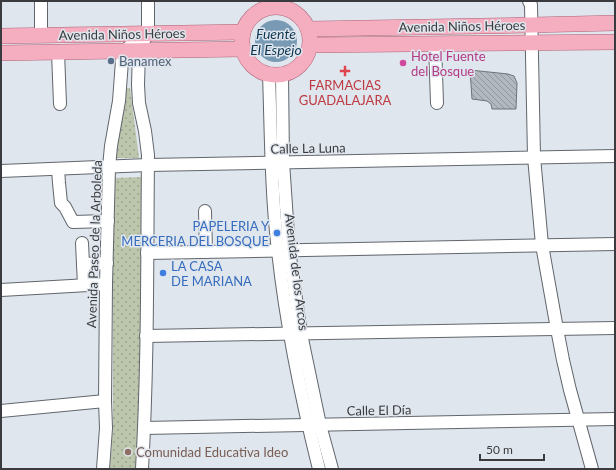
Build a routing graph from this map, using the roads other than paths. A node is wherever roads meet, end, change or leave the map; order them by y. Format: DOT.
graph roads {
  1 [pos="40,1"];
  2 [pos="148,1"];
  3 [pos="529,1"];
  4 [pos="273,4"];
  5 [pos="615,23"];
  6 [pos="531,25"];
  7 [pos="309,29"];
  8 [pos="243,32"];
  9 [pos="148,33"];
  10 [pos="41,35"];
  11 [pos="1,36"];
  12 [pos="615,42"];
  13 [pos="532,43"];
  14 [pos="435,44"];
  15 [pos="311,45"];
  16 [pos="242,49"];
  17 [pos="132,50"];
  18 [pos="58,52"];
  19 [pos="1,53"];
  20 [pos="275,75"];
  21 [pos="437,103"];
  22 [pos="60,104"];
  23 [pos="615,156"];
  24 [pos="534,157"];
  25 [pos="277,162"];
  26 [pos="148,165"];
  27 [pos="109,167"];
  28 [pos="58,169"];
  29 [pos="1,171"];
  30 [pos="205,211"];
  31 [pos="108,221"];
  32 [pos="82,243"];
  33 [pos="615,244"];
  34 [pos="542,245"];
  35 [pos="284,250"];
  36 [pos="206,252"];
  37 [pos="147,253"];
  38 [pos="106,263"];
  39 [pos="83,264"];
  40 [pos="84,284"];
  41 [pos="106,284"];
  42 [pos="1,290"];
  43 [pos="615,328"];
  44 [pos="557,329"];
  45 [pos="296,334"];
  46 [pos="146,336"];
  47 [pos="105,401"];
  48 [pos="1,411"];
  49 [pos="615,419"];
  50 [pos="579,420"];
  51 [pos="314,425"];
  52 [pos="144,428"];
  53 [pos="103,469"];
  54 [pos="142,469"];
  55 [pos="319,469"];
  56 [pos="332,469"];
  57 [pos="592,469"];
  1 -- 10 [label="street"];
  2 -- 9 [label="street, Avenida Paseo de la Arboleda"];
  3 -- 6 [label="street"];
  4 -- 7 [label="main road"];
  4 -- 8 [label="main road"];
  5 -- 6 [label="main road, Avenida Niños Héroes"];
  6 -- 7 [label="main road, Avenida Niños Héroes"];
  6 -- 13 [label="street"];
  7 -- 15 [label="main road"];
  8 -- 9 [label="main road, Avenida Niños Héroes"];
  8 -- 16 [label="main road"];
  9 -- 10 [label="main road, Avenida Niños Héroes"];
  9 -- 17 [label="street, Avenida Paseo de la Arboleda"];
  10 -- 11 [label="main road, Avenida Niños Héroes"];
  12 -- 13 [label="main road, Avenida Niños Héroes"];
  13 -- 14 [label="main road, Avenida Niños Héroes"];
  13 -- 24 [label="street"];
  14 -- 15 [label="main road, Avenida Niños Héroes"];
  14 -- 21 [label="street"];
  15 -- 20 [label="main road"];
  16 -- 17 [label="main road, Avenida Niños Héroes"];
  16 -- 20 [label="main road"];
  17 -- 18 [label="main road, Avenida Niños Héroes"];
  17 -- 26 [label="street, Avenida Paseo de la Arboleda"];
  17 -- 27 [label="street, Avenida Paseo de la Arboleda"];
  18 -- 19 [label="main road, Avenida Niños Héroes"];
  18 -- 22 [label="street"];
  20 -- 25 [label="street, Avenida de los Arcos"];
  23 -- 24 [label="street, Calle La Luna"];
  24 -- 25 [label="street, Calle La Luna"];
  24 -- 34 [label="street"];
  25 -- 26 [label="street, Calle La Luna"];
  25 -- 35 [label="street, Avenida de los Arcos"];
  26 -- 27 [label="street, Calle La Luna"];
  26 -- 37 [label="street, Avenida Paseo de la Arboleda"];
  27 -- 28 [label="street, Calle La Luna"];
  27 -- 31 [label="street, Avenida Paseo de la Arboleda"];
  28 -- 29 [label="street, Calle La Luna"];
  28 -- 31 [label="street"];
  30 -- 36 [label="street"];
  31 -- 38 [label="street, Avenida Paseo de la Arboleda"];
  32 -- 39 [label="street"];
  33 -- 34 [label="street"];
  34 -- 35 [label="street"];
  34 -- 44 [label="street"];
  35 -- 36 [label="street"];
  35 -- 45 [label="street, Avenida de los Arcos"];
  36 -- 37 [label="street"];
  37 -- 46 [label="street, Avenida Paseo de la Arboleda"];
  38 -- 39 [label="street"];
  38 -- 41 [label="street, Avenida Paseo de la Arboleda"];
  39 -- 40 [label="street"];
  40 -- 41 [label="street"];
  40 -- 42 [label="street"];
  41 -- 47 [label="street, Avenida Paseo de la Arboleda"];
  43 -- 44 [label="street"];
  44 -- 45 [label="street"];
  44 -- 50 [label="street"];
  45 -- 46 [label="street"];
  45 -- 51 [label="street, Avenida de los Arcos"];
  46 -- 52 [label="street, Avenida Paseo de la Arboleda"];
  47 -- 48 [label="street"];
  47 -- 53 [label="street, Avenida Paseo de la Arboleda"];
  49 -- 50 [label="street, Calle El Día"];
  50 -- 51 [label="street, Calle El Día"];
  50 -- 57 [label="street"];
  51 -- 52 [label="street, Calle El Día"];
  51 -- 55 [label="street, Avenida de los Arcos"];
  51 -- 56 [label="street, Avenida de los Arcos"];
  52 -- 54 [label="street, Avenida Paseo de la Arboleda"];
}
